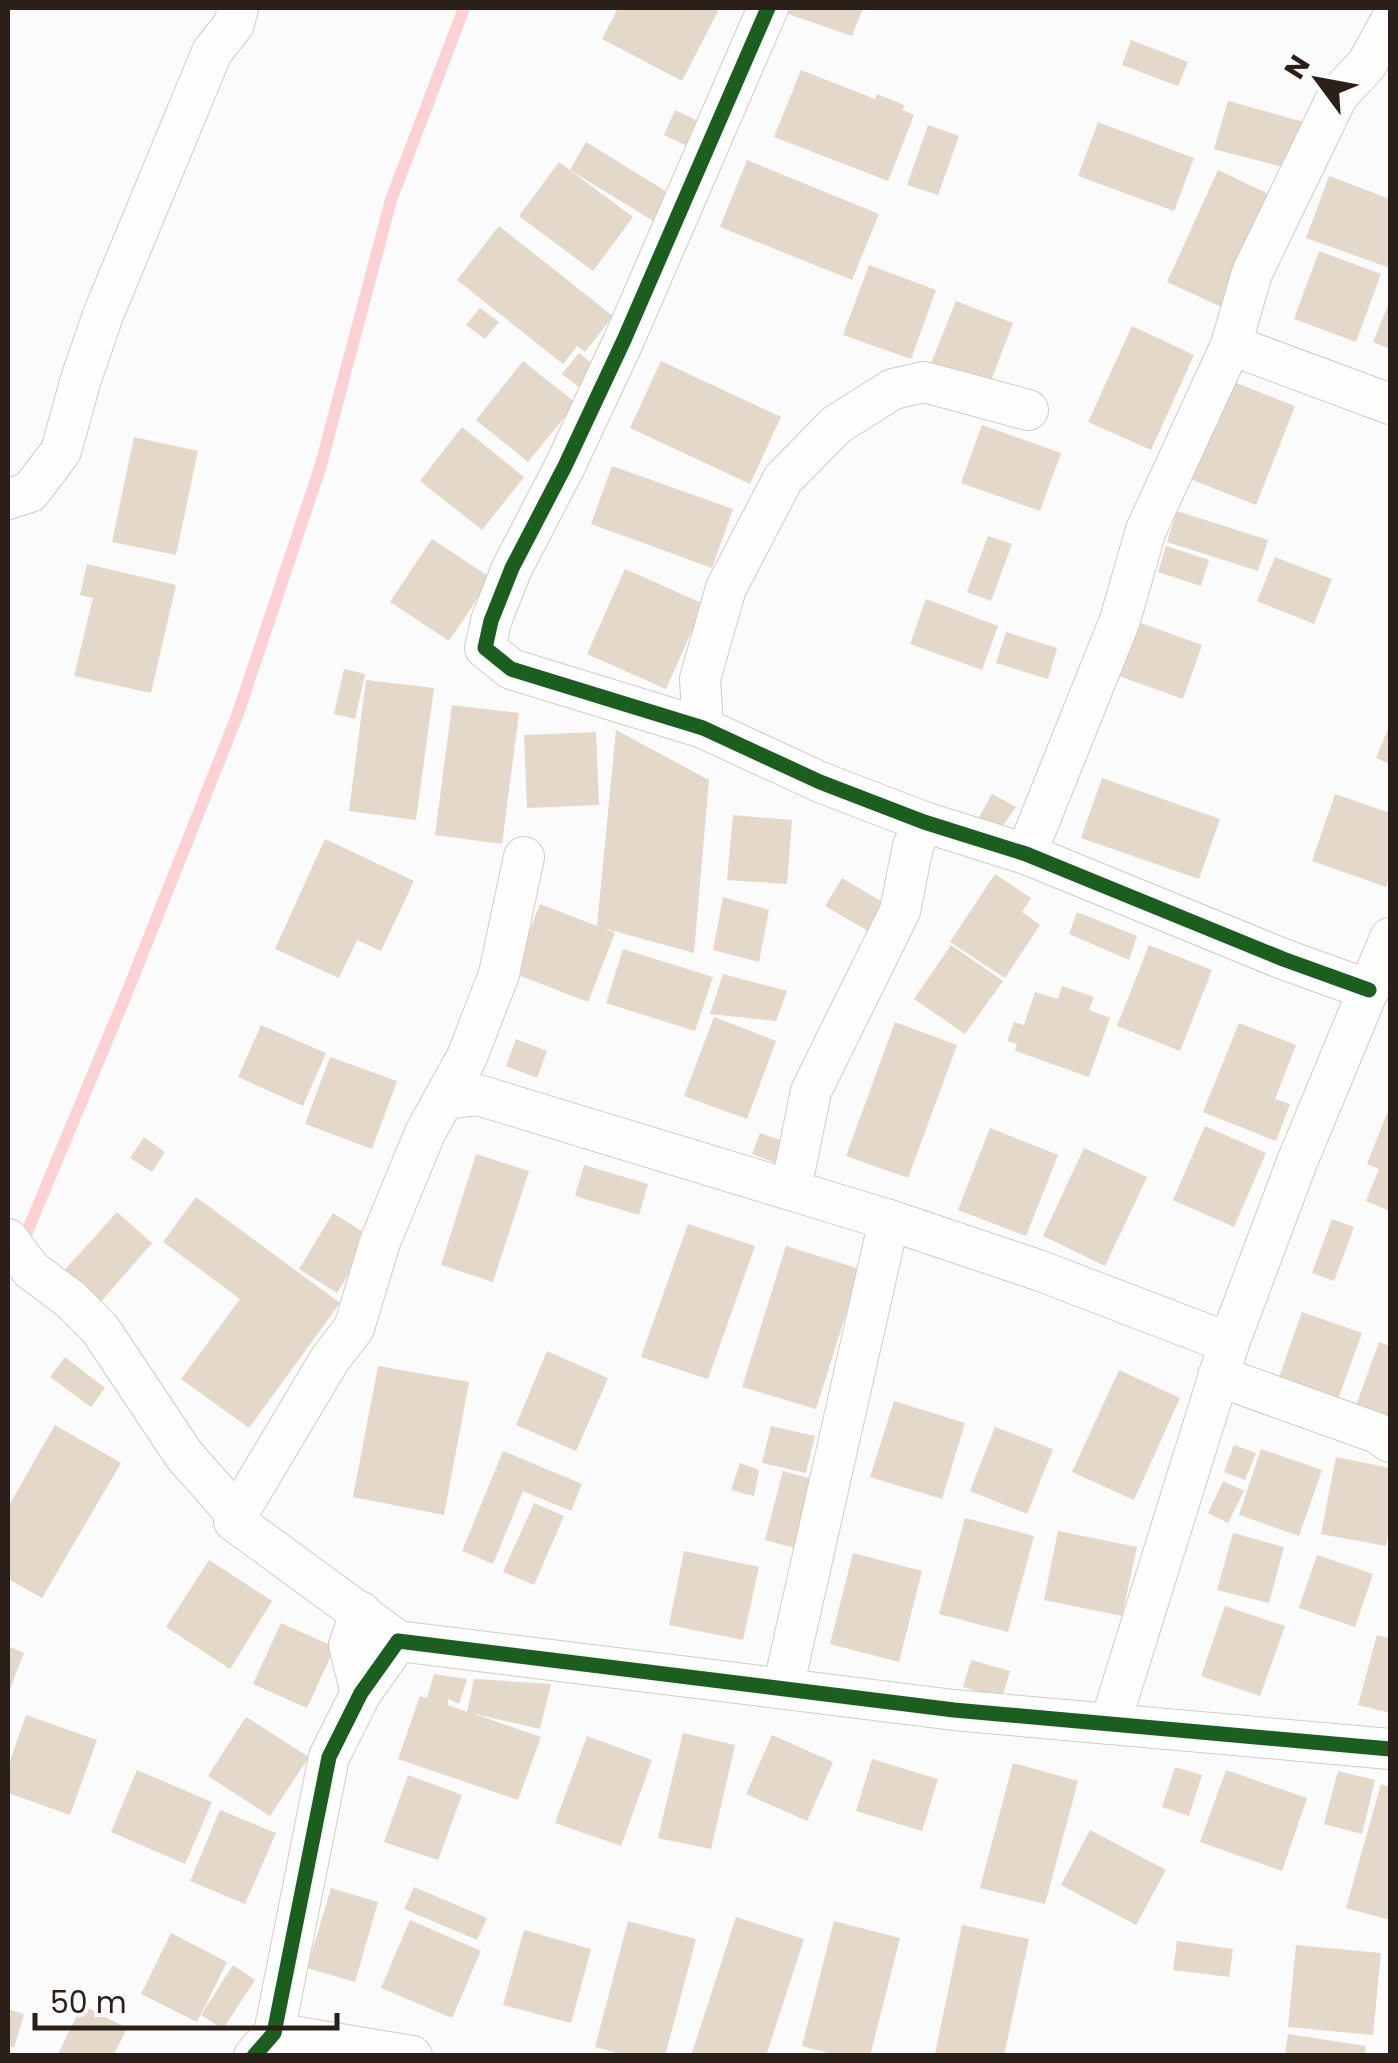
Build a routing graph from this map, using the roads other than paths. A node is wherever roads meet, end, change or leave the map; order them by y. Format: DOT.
graph roads {
  1 [pos="238,8"];
  2 [pos="768,8"];
  3 [pos="1390,22"];
  4 [pos="1231,344"];
  5 [pos="1390,404"];
  6 [pos="1028,410"];
  7 [pos="8,500"];
  8 [pos="703,728"];
  9 [pos="924,822"];
  10 [pos="1026,854"];
  11 [pos="524,857"];
  12 [pos="1390,938"];
  13 [pos="1369,990"];
  14 [pos="446,1098"];
  15 [pos="792,1189"];
  16 [pos="890,1220"];
  17 [pos="8,1239"];
  18 [pos="1224,1360"];
  19 [pos="1390,1442"];
  20 [pos="237,1516"];
  21 [pos="361,1612"];
  22 [pos="398,1641"];
  23 [pos="783,1688"];
  24 [pos="361,1693"];
  25 [pos="1110,1724"];
  26 [pos="1390,1749"];
  27 [pos="264,2044"];
  28 [pos="412,2056"];
  1 -- 7 [label="street"];
  2 -- 8 [label="street"];
  3 -- 4 [label="street"];
  4 -- 5 [label="street"];
  4 -- 10 [label="street"];
  6 -- 8 [label="street"];
  8 -- 9 [label="street"];
  9 -- 10 [label="street"];
  9 -- 15 [label="street"];
  10 -- 13 [label="street"];
  11 -- 14 [label="street"];
  12 -- 13 [label="street"];
  13 -- 18 [label="street"];
  14 -- 15 [label="street"];
  14 -- 20 [label="street"];
  15 -- 16 [label="street"];
  16 -- 18 [label="street"];
  16 -- 23 [label="street"];
  17 -- 20 [label="street"];
  18 -- 19 [label="street"];
  18 -- 25 [label="street"];
  20 -- 21 [label="street"];
  21 -- 22 [label="street"];
  21 -- 24 [label="street"];
  22 -- 23 [label="street"];
  22 -- 24 [label="street"];
  23 -- 25 [label="street"];
  24 -- 27 [label="street"];
  25 -- 26 [label="street"];
  27 -- 28 [label="street"];
}
